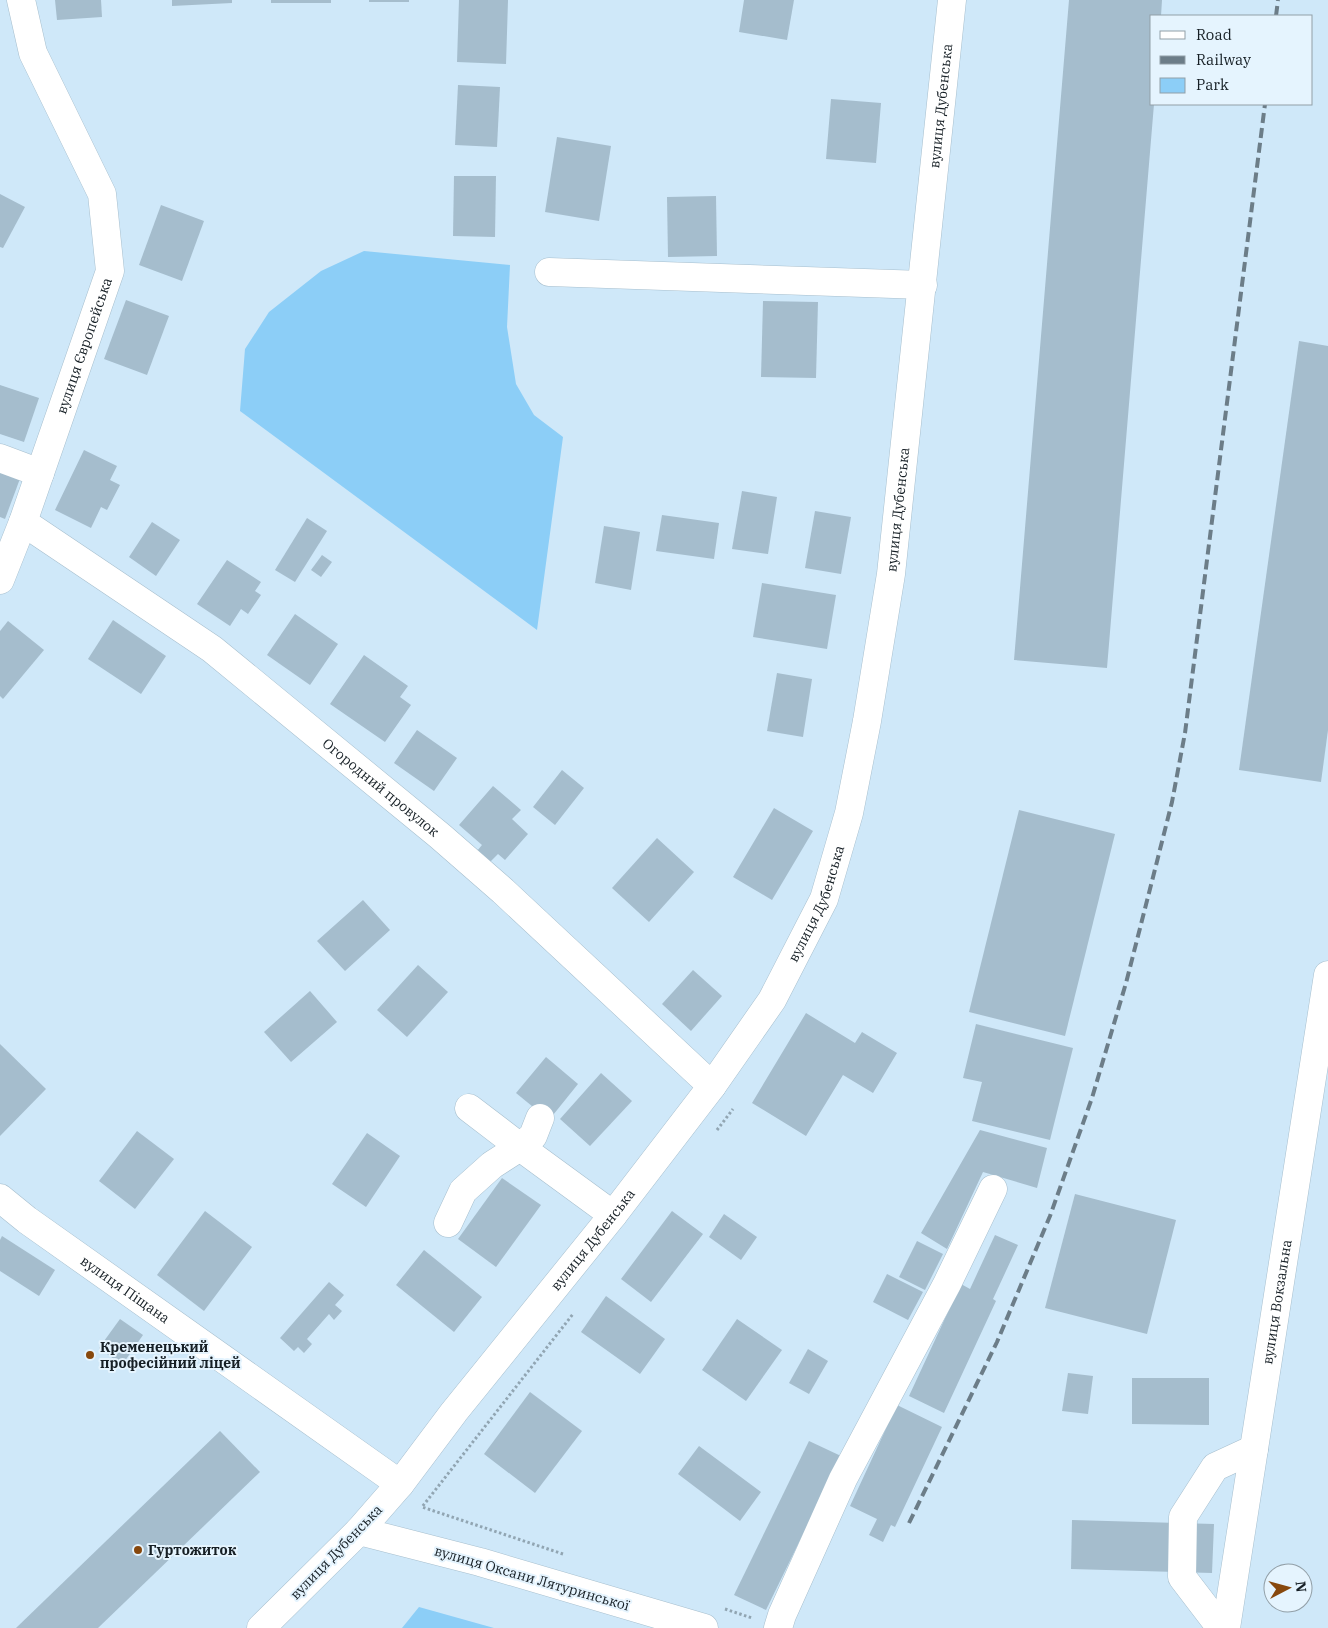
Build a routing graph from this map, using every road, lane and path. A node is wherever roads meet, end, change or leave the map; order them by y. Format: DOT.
graph roads {
  1 [pos="21,0"];
  2 [pos="952,0"];
  3 [pos="549,272"];
  4 [pos="923,285"];
  5 [pos="0,458"];
  6 [pos="40,473"];
  7 [pos="23,522"];
  8 [pos="0,580"];
  9 [pos="1328,975"];
  10 [pos="712,1086"];
  11 [pos="735,1105"];
  12 [pos="469,1108"];
  13 [pos="540,1118"];
  14 [pos="711,1137"];
  15 [pos="520,1147"];
  16 [pos="992,1189"];
  17 [pos="0,1198"];
  18 [pos="613,1214"];
  19 [pos="448,1223"];
  20 [pos="576,1310"];
  21 [pos="1254,1449"];
  22 [pos="400,1484"];
  23 [pos="360,1531"];
  24 [pos="563,1554"];
  25 [pos="1234,1578"];
  26 [pos="724,1609"];
  27 [pos="779,1627"];
  28 [pos="261,1628"];
  29 [pos="704,1628"];
  30 [pos="1221,1628"];
  31 [pos="1226,1628"];
  32 [pos="1246,1628"];
  1 -- 6 [label="main road, вулиця Європейська"];
  2 -- 4 [label="main road, вулиця Дубенська"];
  3 -- 4 [label="main road"];
  4 -- 10 [label="main road, вулиця Дубенська"];
  5 -- 6 [label="main road"];
  6 -- 7 [label="main road, вулиця Європейська"];
  7 -- 8 [label="main road, вулиця Європейська"];
  7 -- 10 [label="main road, Огородний провулок"];
  9 -- 21 [label="main road, вулиця Вокзальна"];
  10 -- 18 [label="main road, вулиця Дубенська"];
  11 -- 14 [label="path"];
  12 -- 15 [label="main road"];
  13 -- 15 [label="main road"];
  15 -- 18 [label="main road"];
  15 -- 19 [label="main road"];
  16 -- 27 [label="main road"];
  17 -- 22 [label="main road, вулиця Піщана"];
  18 -- 22 [label="main road, вулиця Дубенська"];
  20 -- 24 [label="path"];
  21 -- 25 [label="main road, вулиця Вокзальна"];
  21 -- 30 [label="main road"];
  22 -- 23 [label="main road, вулиця Дубенська"];
  23 -- 28 [label="main road, вулиця Дубенська"];
  23 -- 29 [label="main road, вулиця Оксани Лятуринської"];
  25 -- 31 [label="main road, вулиця Вокзальна"];
  25 -- 32 [label="main road"];
  26 -- 27 [label="path"];
}
